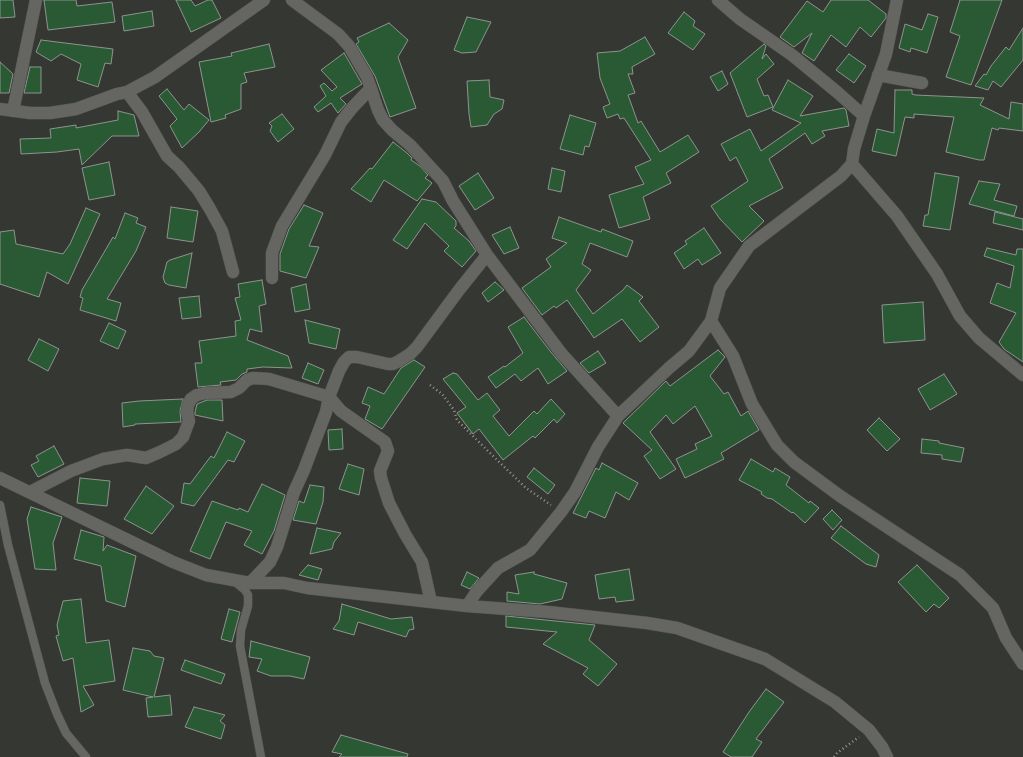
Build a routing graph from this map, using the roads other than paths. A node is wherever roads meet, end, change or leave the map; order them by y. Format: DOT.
graph roads {
  1 [pos="36,0"];
  2 [pos="264,0"];
  3 [pos="292,0"];
  4 [pos="718,0"];
  5 [pos="897,0"];
  6 [pos="878,75"];
  7 [pos="922,83"];
  8 [pos="371,88"];
  9 [pos="128,92"];
  10 [pos="0,109"];
  11 [pos="13,111"];
  12 [pos="864,116"];
  13 [pos="852,164"];
  14 [pos="487,255"];
  15 [pos="233,272"];
  16 [pos="272,278"];
  17 [pos="711,321"];
  18 [pos="1023,375"];
  19 [pos="329,397"];
  20 [pos="618,416"];
  21 [pos="0,478"];
  22 [pos="30,492"];
  23 [pos="0,505"];
  24 [pos="234,581"];
  25 [pos="250,584"];
  26 [pos="431,602"];
  27 [pos="467,606"];
  28 [pos="1023,664"];
  29 [pos="86,757"];
  30 [pos="261,757"];
  31 [pos="886,757"];
  1 -- 11 [label="street"];
  2 -- 9 [label="street"];
  3 -- 8 [label="street"];
  4 -- 12 [label="street"];
  5 -- 6 [label="street"];
  6 -- 7 [label="street"];
  6 -- 12 [label="street"];
  8 -- 14 [label="street"];
  8 -- 16 [label="street"];
  9 -- 11 [label="street"];
  9 -- 15 [label="street"];
  10 -- 11 [label="street"];
  12 -- 13 [label="street"];
  13 -- 17 [label="street"];
  13 -- 18 [label="street"];
  14 -- 19 [label="street"];
  14 -- 20 [label="street"];
  17 -- 20 [label="street"];
  17 -- 28 [label="street"];
  19 -- 22 [label="street"];
  19 -- 25 [label="street"];
  19 -- 26 [label="street"];
  20 -- 27 [label="street"];
  21 -- 22 [label="street"];
  22 -- 24 [label="street"];
  23 -- 29 [label="lane"];
  24 -- 25 [label="street"];
  24 -- 30 [label="lane"];
  25 -- 26 [label="street"];
  26 -- 27 [label="street"];
  27 -- 31 [label="street"];
}
